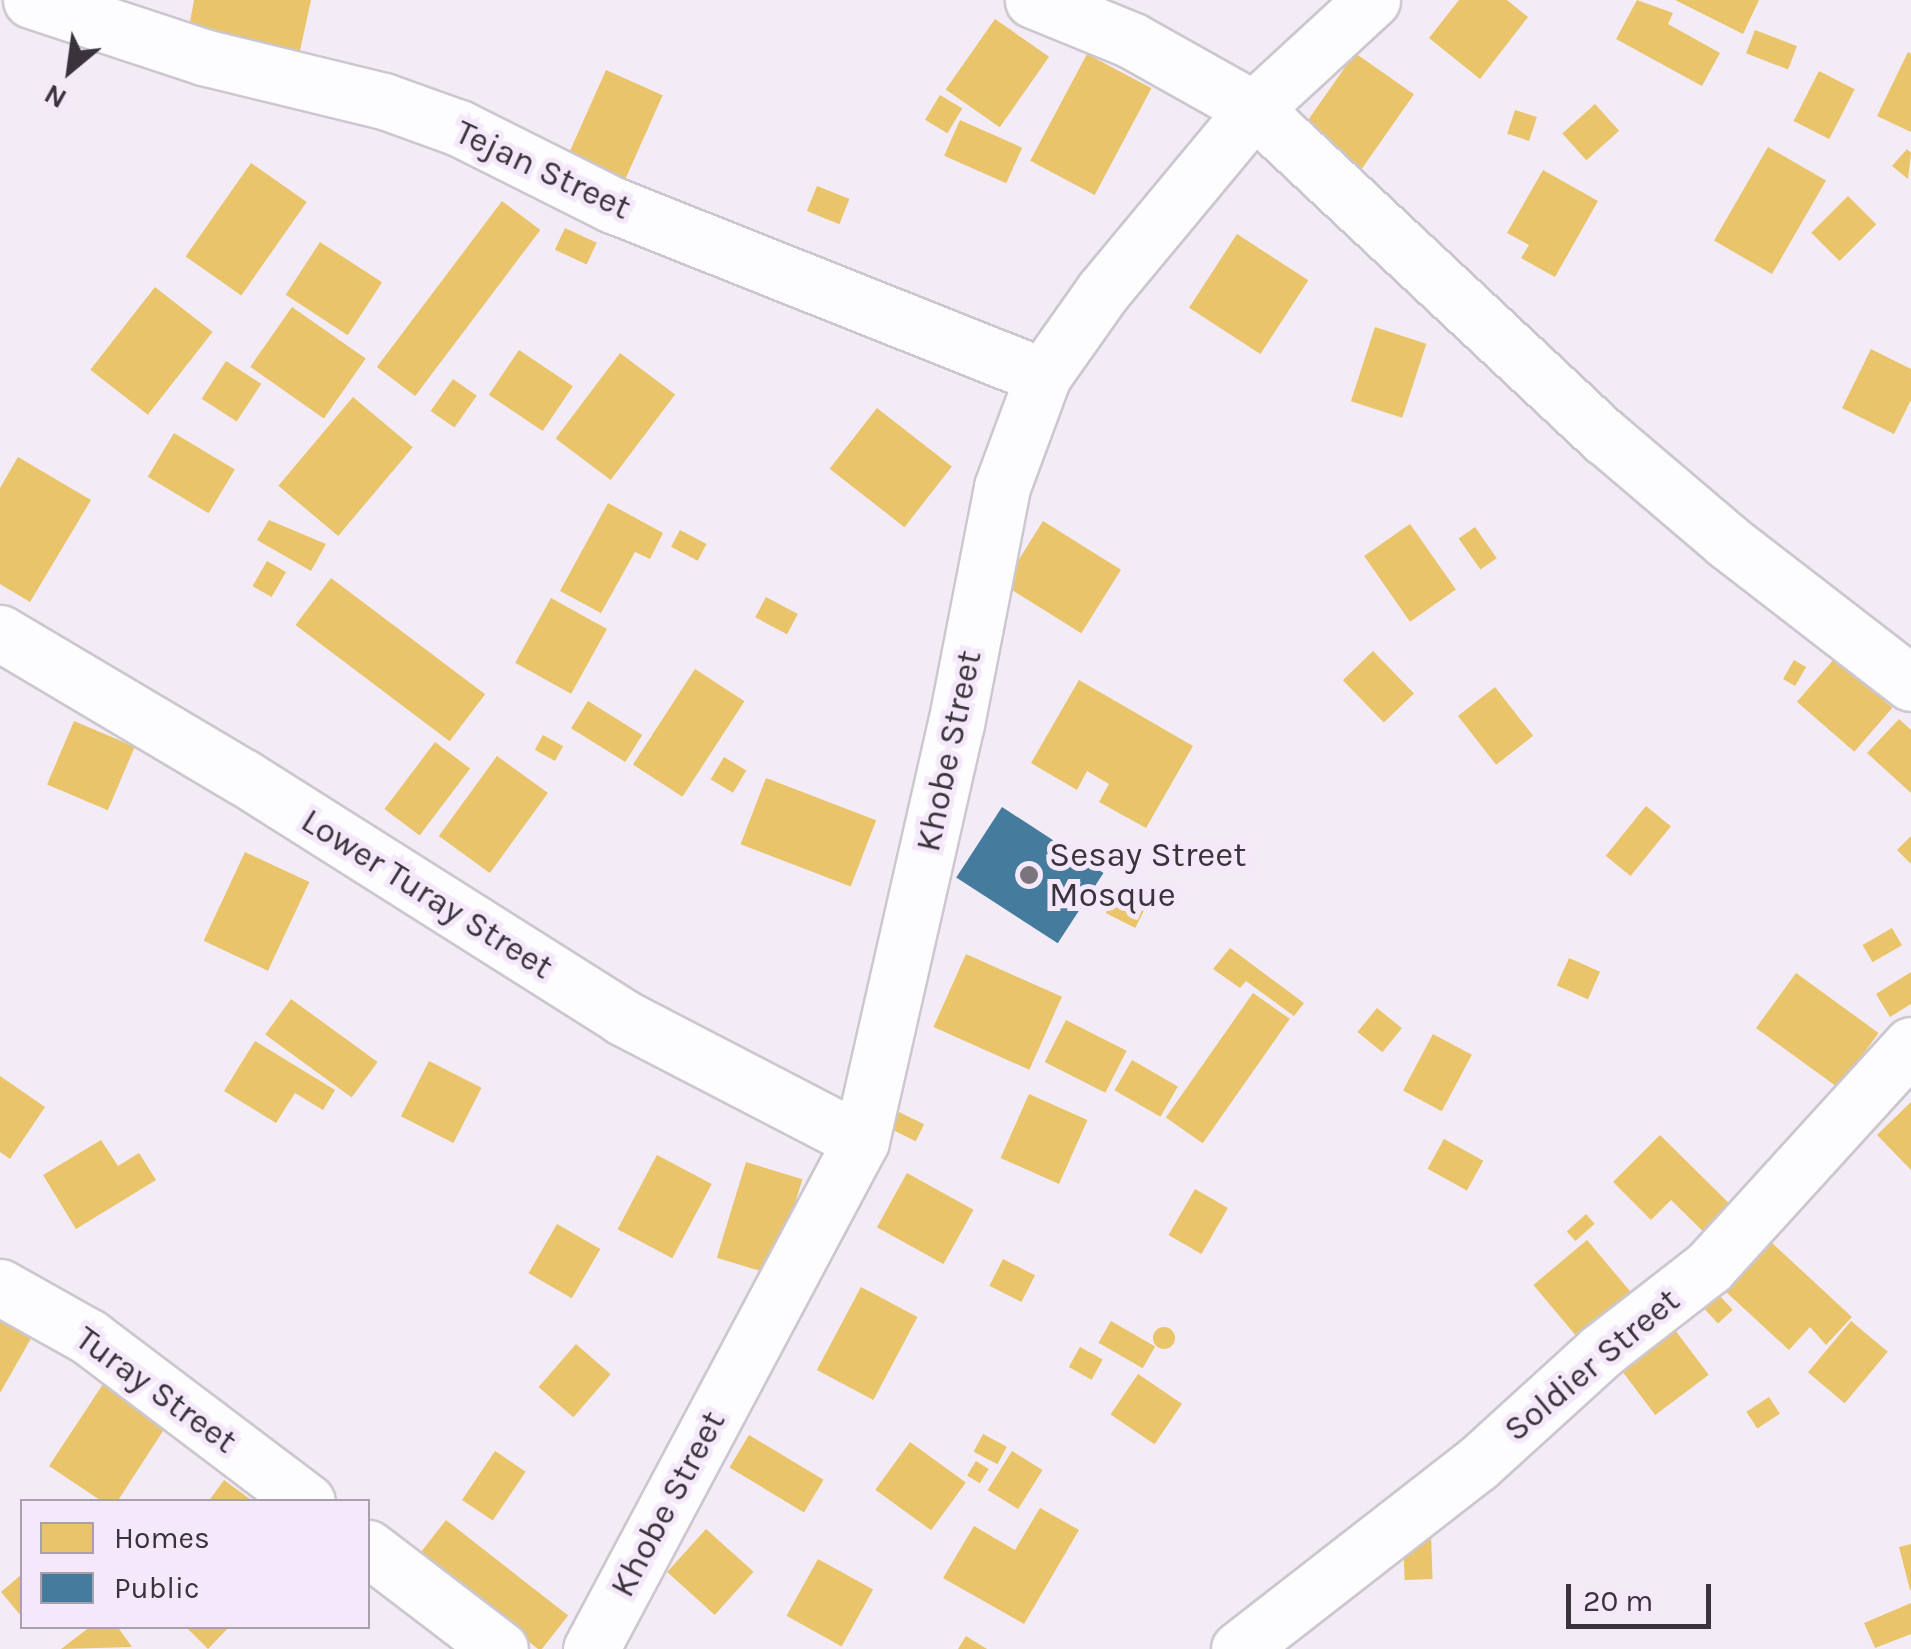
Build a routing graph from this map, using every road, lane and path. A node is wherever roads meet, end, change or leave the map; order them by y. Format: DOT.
graph roads {
  1 [pos="31,0"];
  2 [pos="1033,0"];
  3 [pos="1372,0"];
  4 [pos="1254,109"];
  5 [pos="1043,376"];
  6 [pos="0,633"];
  7 [pos="1911,683"];
  8 [pos="1911,1045"];
  9 [pos="861,1142"];
  10 [pos="0,1287"];
  11 [pos="303,1499"];
  12 [pos="370,1550"];
  13 [pos="500,1649"];
  14 [pos="591,1649"];
  15 [pos="1239,1649"];
  1 -- 5 [label="street, Tejan Street"];
  2 -- 4 [label="street"];
  3 -- 4 [label="street, Khobe Street"];
  4 -- 5 [label="street, Khobe Street"];
  4 -- 7 [label="street"];
  5 -- 9 [label="street, Khobe Street"];
  6 -- 9 [label="street, Lower Turay Street"];
  8 -- 15 [label="street, Soldier Street"];
  9 -- 14 [label="street, Khobe Street"];
  10 -- 11 [label="street, Turay Street"];
  12 -- 13 [label="street"];
}
